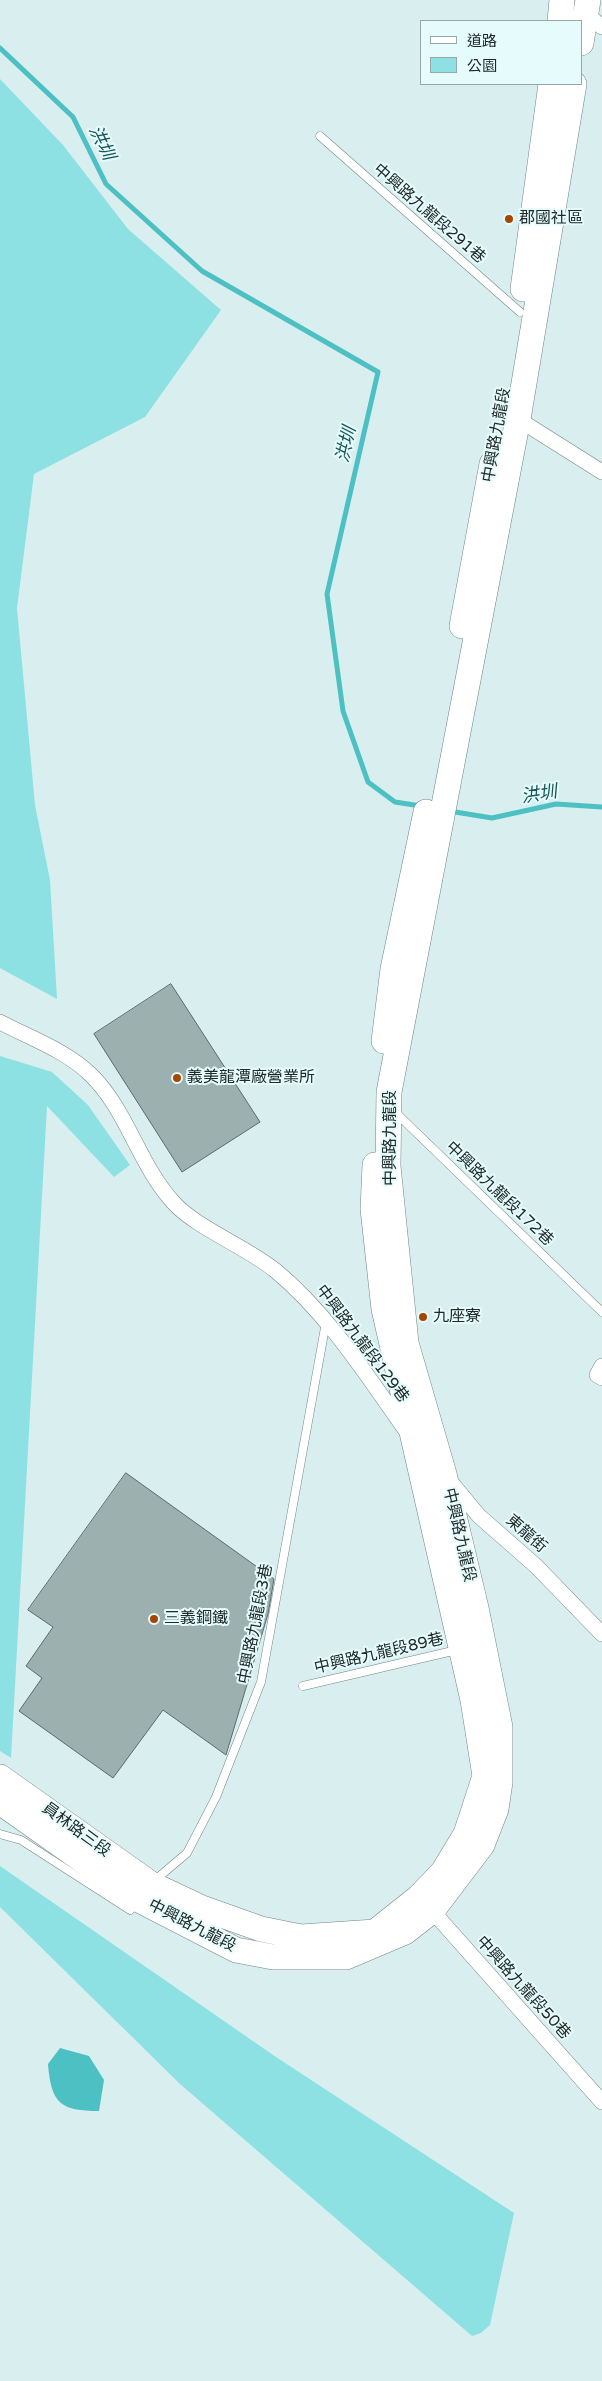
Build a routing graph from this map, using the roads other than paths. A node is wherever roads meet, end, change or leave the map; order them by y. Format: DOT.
graph roads {
  1 [pos="562,0"];
  2 [pos="586,10"];
  3 [pos="560,20"];
  4 [pos="582,36"];
  5 [pos="551,85"];
  6 [pos="574,85"];
  7 [pos="320,136"];
  8 [pos="520,312"];
  9 [pos="510,414"];
  10 [pos="602,472"];
  11 [pos="0,1022"];
  12 [pos="383,1101"];
  13 [pos="602,1312"];
  14 [pos="326,1322"];
  15 [pos="602,1366"];
  16 [pos="602,1378"];
  17 [pos="429,1458"];
  18 [pos="602,1634"];
  19 [pos="461,1649"];
  20 [pos="304,1686"];
  21 [pos="0,1777"];
  22 [pos="0,1802"];
  23 [pos="59,1830"];
  24 [pos="0,1834"];
  25 [pos="145,1892"];
  26 [pos="425,1904"];
  27 [pos="602,2102"];
  1 -- 3 [label="main road"];
  2 -- 4 [label="main road"];
  5 -- 8 [label="main road, 中興路九龍段"];
  6 -- 9 [label="main road, 中興路九龍段"];
  7 -- 8 [label="lane, 中興路九龍段291巷"];
  8 -- 9 [label="main road, 中興路九龍段"];
  9 -- 10 [label="street"];
  9 -- 12 [label="main road, 中興路九龍段"];
  11 -- 14 [label="street, 中興路九龍段129巷"];
  12 -- 13 [label="lane, 中興路九龍段172巷"];
  12 -- 17 [label="main road, 中興路九龍段"];
  12 -- 17 [label="main road, 中興路九龍段"];
  14 -- 17 [label="street, 中興路九龍段129巷"];
  14 -- 25 [label="lane, 中興路九龍段3巷"];
  15 -- 16 [label="street"];
  17 -- 18 [label="street, 東龍街"];
  17 -- 19 [label="main road, 中興路九龍段"];
  17 -- 26 [label="main road, 中興路九龍段"];
  19 -- 20 [label="lane, 中興路九龍段89巷"];
  19 -- 26 [label="main road, 中興路九龍段"];
  21 -- 23 [label="main road, 員林路三段"];
  22 -- 23 [label="main road, 員林路三段"];
  23 -- 25 [label="main road, 員林路三段"];
  24 -- 25 [label="lane"];
  25 -- 26 [label="main road, 中興路九龍段"];
  26 -- 27 [label="street, 中興路九龍段50巷"];
}
